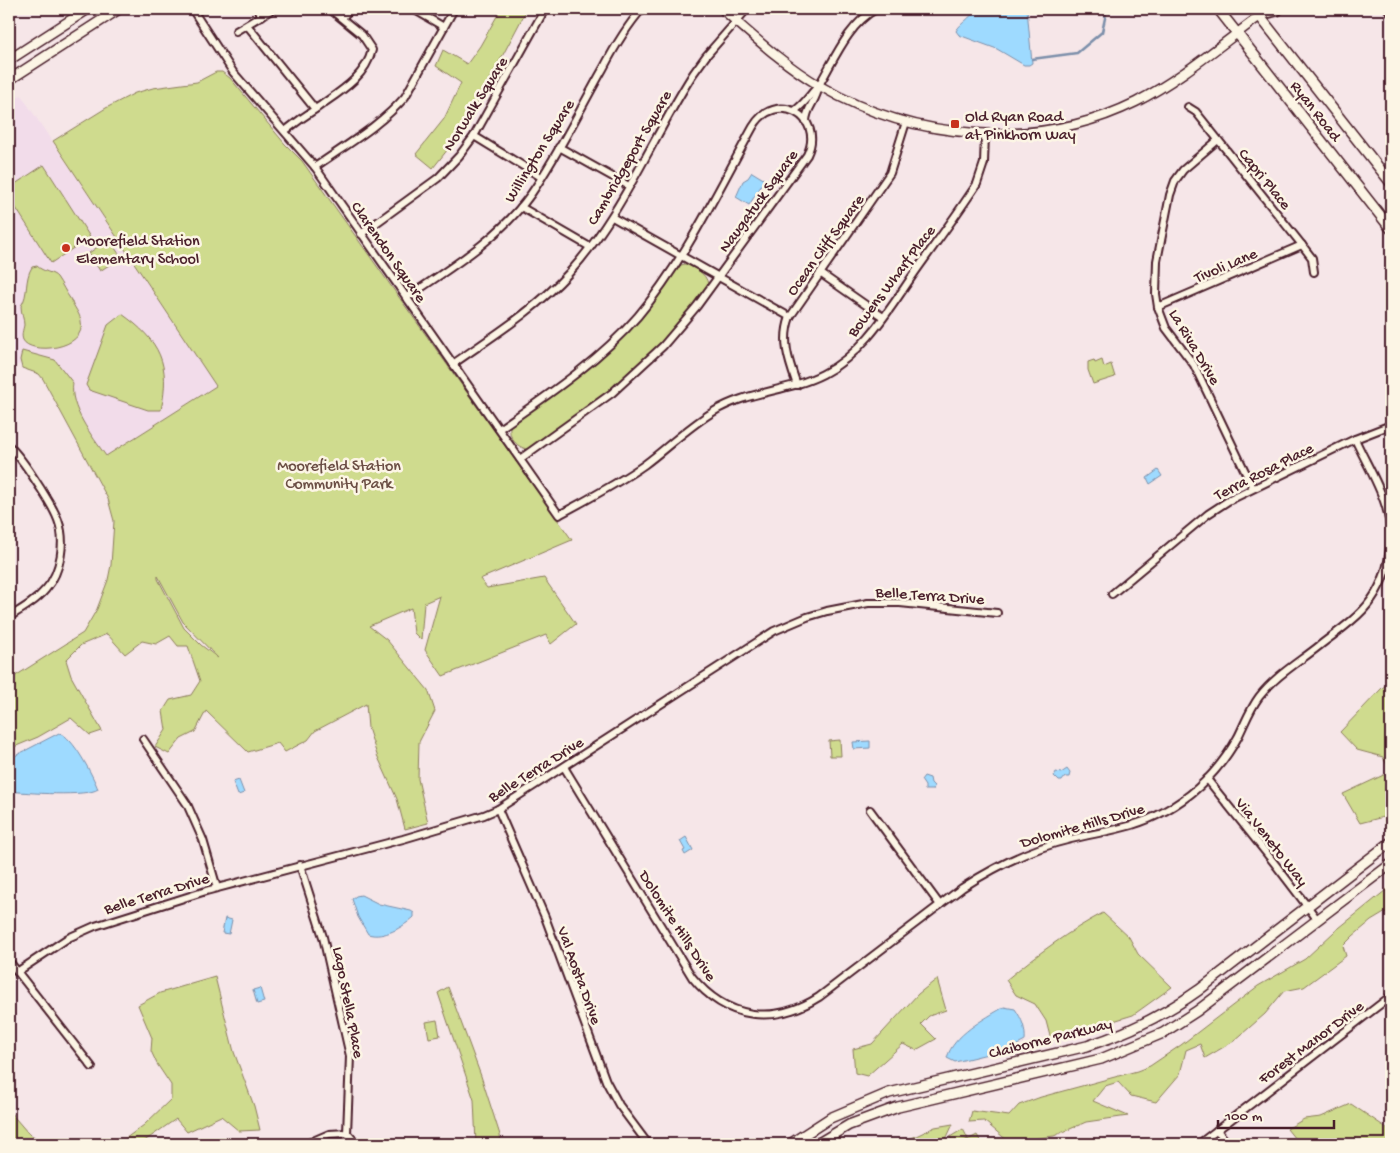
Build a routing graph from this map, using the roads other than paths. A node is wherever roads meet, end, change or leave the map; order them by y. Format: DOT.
graph roads {
  1 [pos="88,9"];
  2 [pos="118,9"];
  3 [pos="192,9"];
  4 [pos="257,9"];
  5 [pos="273,9"];
  6 [pos="330,9"];
  7 [pos="350,9"];
  8 [pos="413,9"];
  9 [pos="454,9"];
  10 [pos="545,9"];
  11 [pos="642,9"];
  12 [pos="722,9"];
  13 [pos="747,9"];
  14 [pos="876,9"];
  15 [pos="1218,9"];
  16 [pos="1281,9"];
  17 [pos="1388,9"];
  18 [pos="1260,11"];
  19 [pos="1391,13"];
  20 [pos="262,16"];
  21 [pos="342,18"];
  22 [pos="736,21"];
  23 [pos="247,24"];
  24 [pos="444,27"];
  25 [pos="236,31"];
  26 [pos="1237,33"];
  27 [pos="9,60"];
  28 [pos="9,80"];
  29 [pos="819,85"];
  30 [pos="1188,107"];
  31 [pos="314,109"];
  32 [pos="794,111"];
  33 [pos="806,122"];
  34 [pos="906,122"];
  35 [pos="285,131"];
  36 [pos="985,134"];
  37 [pos="474,136"];
  38 [pos="1218,140"];
  39 [pos="559,147"];
  40 [pos="315,167"];
  41 [pos="541,177"];
  42 [pos="1391,183"];
  43 [pos="628,186"];
  44 [pos="521,207"];
  45 [pos="612,217"];
  46 [pos="1391,230"];
  47 [pos="361,234"];
  48 [pos="1302,245"];
  49 [pos="590,247"];
  50 [pos="681,256"];
  51 [pos="1314,272"];
  52 [pos="820,273"];
  53 [pos="718,277"];
  54 [pos="406,298"];
  55 [pos="1158,308"];
  56 [pos="790,317"];
  57 [pos="882,317"];
  58 [pos="453,364"];
  59 [pos="797,385"];
  60 [pos="1391,425"];
  61 [pos="499,429"];
  62 [pos="1355,439"];
  63 [pos="9,446"];
  64 [pos="520,459"];
  65 [pos="1253,488"];
  66 [pos="559,515"];
  67 [pos="1112,594"];
  68 [pos="997,613"];
  69 [pos="9,617"];
  70 [pos="143,740"];
  71 [pos="564,767"];
  72 [pos="1207,780"];
  73 [pos="498,809"];
  74 [pos="870,810"];
  75 [pos="1391,842"];
  76 [pos="1391,864"];
  77 [pos="300,865"];
  78 [pos="216,888"];
  79 [pos="940,904"];
  80 [pos="1307,907"];
  81 [pos="1317,919"];
  82 [pos="9,961"];
  83 [pos="17,972"];
  84 [pos="1391,996"];
  85 [pos="92,1067"];
  86 [pos="1217,1130"];
  87 [pos="347,1133"];
  88 [pos="306,1144"];
  89 [pos="357,1144"];
  90 [pos="648,1144"];
  91 [pos="790,1144"];
  92 [pos="817,1144"];
  93 [pos="1198,1144"];
  94 [pos="1228,1144"];
  1 -- 27 [label="main road"];
  2 -- 28 [label="main road"];
  3 -- 35 [label="street, Clarendon Square"];
  4 -- 20 [label="street"];
  5 -- 20 [label="street"];
  6 -- 21 [label="street"];
  7 -- 21 [label="street"];
  8 -- 24 [label="street"];
  9 -- 24 [label="street"];
  10 -- 37 [label="street, Norwalk Square"];
  11 -- 39 [label="street, Willington Square"];
  12 -- 22 [label="street"];
  13 -- 22 [label="street, Cambridgeport Square"];
  14 -- 29 [label="street"];
  15 -- 26 [label="main road, Ryan Road"];
  16 -- 18 [label="street"];
  17 -- 19 [label="street"];
  18 -- 26 [label="street"];
  18 -- 42 [label="main road, Ryan Road"];
  20 -- 23 [label="street"];
  21 -- 31 [label="street"];
  22 -- 29 [label="street"];
  22 -- 43 [label="street, Cambridgeport Square"];
  23 -- 25 [label="street"];
  23 -- 31 [label="street"];
  24 -- 40 [label="street"];
  26 -- 36 [label="street"];
  26 -- 46 [label="main road, Ryan Road"];
  29 -- 32 [label="street"];
  29 -- 33 [label="street"];
  29 -- 34 [label="street"];
  30 -- 38 [label="street, Capri Place"];
  31 -- 35 [label="street"];
  32 -- 33 [label="street"];
  32 -- 50 [label="street, Naugatuck Square"];
  33 -- 53 [label="street, Naugatuck Square"];
  34 -- 36 [label="street"];
  34 -- 52 [label="street, Ocean Cliff Square"];
  35 -- 40 [label="street, Clarendon Square"];
  36 -- 57 [label="street, Bowens Wharf Place"];
  37 -- 41 [label="street"];
  37 -- 47 [label="street, Norwalk Square"];
  38 -- 48 [label="street, Capri Place"];
  38 -- 55 [label="street, La Riva Drive"];
  39 -- 41 [label="street, Willington Square"];
  39 -- 43 [label="street"];
  40 -- 47 [label="street, Clarendon Square"];
  41 -- 44 [label="street, Willington Square"];
  43 -- 45 [label="street, Cambridgeport Square"];
  44 -- 49 [label="street"];
  44 -- 54 [label="street, Willington Square"];
  45 -- 49 [label="street, Cambridgeport Square"];
  45 -- 50 [label="street"];
  47 -- 54 [label="street, Clarendon Square"];
  48 -- 51 [label="street, Capri Place"];
  48 -- 55 [label="street, Tivoli Lane"];
  49 -- 58 [label="street, Cambridgeport Square"];
  50 -- 53 [label="street"];
  50 -- 61 [label="street, Naugatuck Square"];
  52 -- 56 [label="street, Ocean Cliff Square"];
  52 -- 57 [label="street"];
  53 -- 56 [label="street"];
  53 -- 64 [label="street, Naugatuck Square"];
  54 -- 58 [label="street, Clarendon Square"];
  55 -- 65 [label="street, La Riva Drive"];
  56 -- 59 [label="street, Ocean Cliff Square"];
  57 -- 59 [label="street, Bowens Wharf Place"];
  58 -- 61 [label="street, Clarendon Square"];
  59 -- 66 [label="street, Bowens Wharf Place"];
  60 -- 62 [label="street, Terra Rosa Place"];
  61 -- 64 [label="street, Clarendon Square"];
  62 -- 65 [label="street, Terra Rosa Place"];
  62 -- 72 [label="street, Dolomite Hills Drive"];
  63 -- 69 [label="street"];
  64 -- 66 [label="street, Clarendon Square"];
  65 -- 67 [label="street, Terra Rosa Place"];
  68 -- 71 [label="street, Belle Terra Drive"];
  70 -- 78 [label="street"];
  71 -- 73 [label="street, Belle Terra Drive"];
  71 -- 79 [label="street, Dolomite Hills Drive"];
  72 -- 79 [label="street, Dolomite Hills Drive"];
  72 -- 80 [label="street, Via Veneto Way"];
  73 -- 77 [label="street, Belle Terra Drive"];
  73 -- 90 [label="street, Val Aosta Drive"];
  74 -- 79 [label="street"];
  75 -- 80 [label="main road, Claiborne Parkway"];
  76 -- 81 [label="main road, Claiborne Parkway"];
  77 -- 78 [label="street, Belle Terra Drive"];
  77 -- 87 [label="street, Lago Stella Place"];
  78 -- 83 [label="street, Belle Terra Drive"];
  80 -- 81 [label="street, Via Veneto Way"];
  80 -- 91 [label="main road, Claiborne Parkway"];
  81 -- 92 [label="main road, Claiborne Parkway"];
  82 -- 83 [label="street"];
  83 -- 85 [label="street"];
  84 -- 86 [label="street, Forest Manor Drive"];
  86 -- 93 [label="street, Forest Manor Drive"];
  86 -- 94 [label="street"];
  87 -- 88 [label="street"];
  87 -- 89 [label="street"];
}
